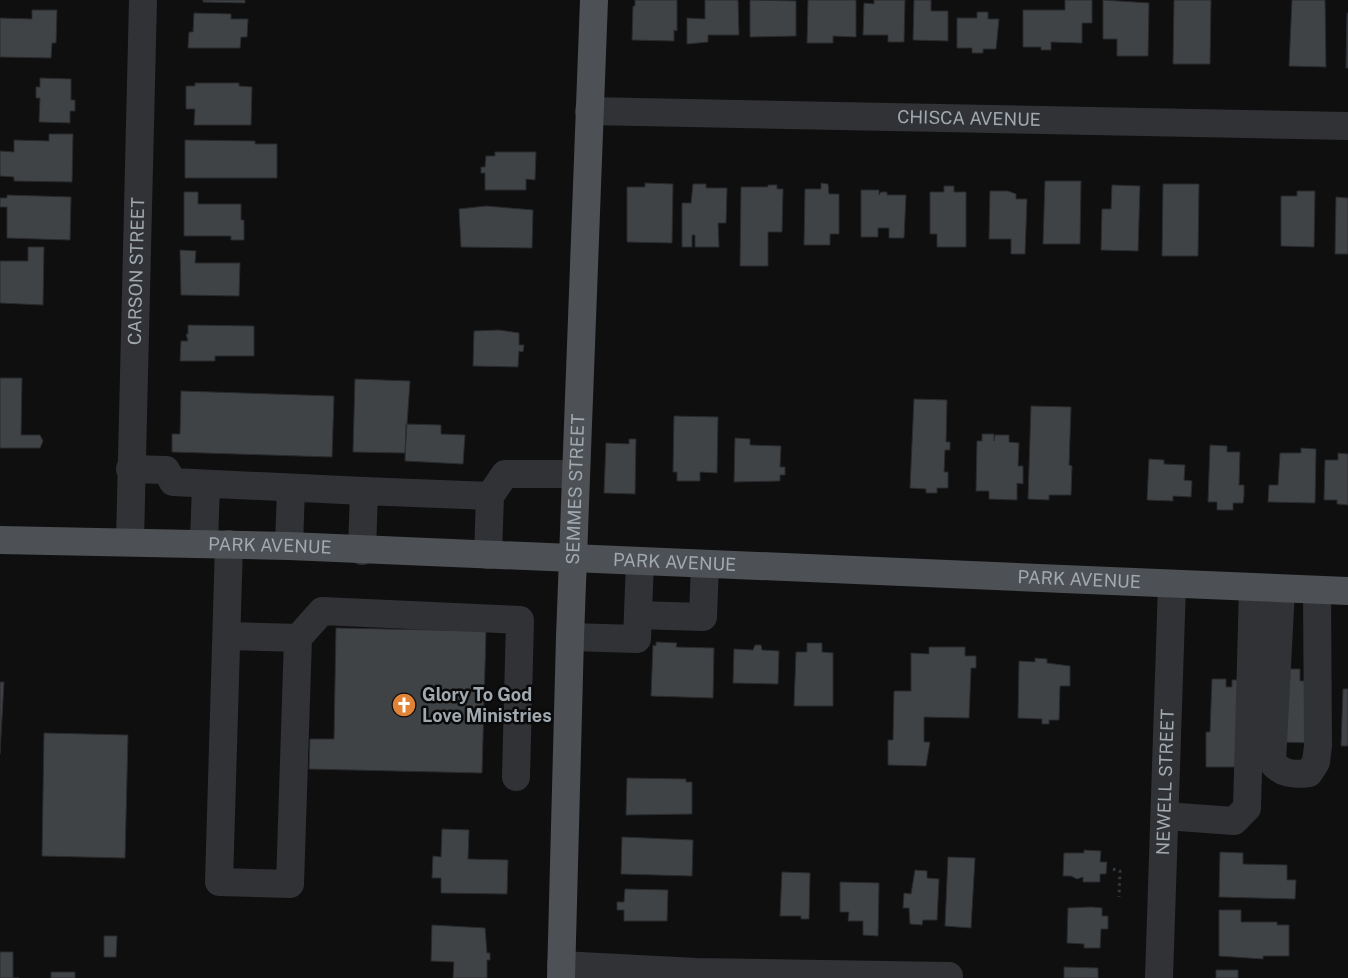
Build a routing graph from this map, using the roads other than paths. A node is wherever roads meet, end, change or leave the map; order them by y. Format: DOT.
graph roads {
  1 [pos="143,0"];
  2 [pos="594,0"];
  3 [pos="589,111"];
  4 [pos="1348,126"];
  5 [pos="130,470"];
  6 [pos="576,474"];
  7 [pos="206,484"];
  8 [pos="291,488"];
  9 [pos="364,491"];
  10 [pos="490,496"];
  11 [pos="0,540"];
  12 [pos="130,541"];
  13 [pos="217,544"];
  14 [pos="289,546"];
  15 [pos="362,551"];
  16 [pos="488,555"];
  17 [pos="574,558"];
  18 [pos="640,561"];
  19 [pos="705,564"];
  20 [pos="1172,585"];
  21 [pos="1253,588"];
  22 [pos="1281,589"];
  23 [pos="1317,590"];
  24 [pos="1348,591"];
  25 [pos="638,615"];
  26 [pos="227,636"];
  27 [pos="298,638"];
  28 [pos="570,638"];
  29 [pos="516,776"];
  30 [pos="1165,816"];
  31 [pos="561,972"];
  32 [pos="949,976"];
  33 [pos="1159,978"];
  1 -- 5 [label="street, CARSON STREET"];
  2 -- 3 [label="main road, SEMMES STREET"];
  3 -- 4 [label="street, CHISCA AVENUE"];
  3 -- 6 [label="main road, SEMMES STREET"];
  5 -- 7 [label="street"];
  5 -- 12 [label="street, CARSON STREET"];
  6 -- 10 [label="street"];
  6 -- 17 [label="main road, SEMMES STREET"];
  7 -- 8 [label="street"];
  7 -- 13 [label="street"];
  8 -- 9 [label="street"];
  8 -- 14 [label="street"];
  9 -- 10 [label="street"];
  9 -- 15 [label="street"];
  10 -- 16 [label="street"];
  11 -- 12 [label="main road, PARK AVENUE"];
  12 -- 13 [label="main road, PARK AVENUE"];
  13 -- 14 [label="main road, PARK AVENUE"];
  13 -- 26 [label="street"];
  14 -- 15 [label="main road, PARK AVENUE"];
  15 -- 16 [label="main road, PARK AVENUE"];
  16 -- 17 [label="main road, PARK AVENUE"];
  17 -- 18 [label="main road, PARK AVENUE"];
  17 -- 28 [label="main road, SEMMES STREET"];
  18 -- 19 [label="main road, PARK AVENUE"];
  18 -- 25 [label="street"];
  19 -- 20 [label="main road, PARK AVENUE"];
  19 -- 25 [label="street"];
  20 -- 21 [label="main road, PARK AVENUE"];
  20 -- 30 [label="street, NEWELL STREET"];
  21 -- 22 [label="main road, PARK AVENUE"];
  21 -- 30 [label="street"];
  22 -- 23 [label="main road, PARK AVENUE"];
  22 -- 23 [label="street"];
  23 -- 24 [label="main road, PARK AVENUE"];
  25 -- 28 [label="street"];
  26 -- 27 [label="street"];
  26 -- 27 [label="street"];
  27 -- 29 [label="street"];
  28 -- 31 [label="main road, SEMMES STREET"];
  30 -- 33 [label="street, NEWELL STREET"];
  31 -- 32 [label="street"];
}
